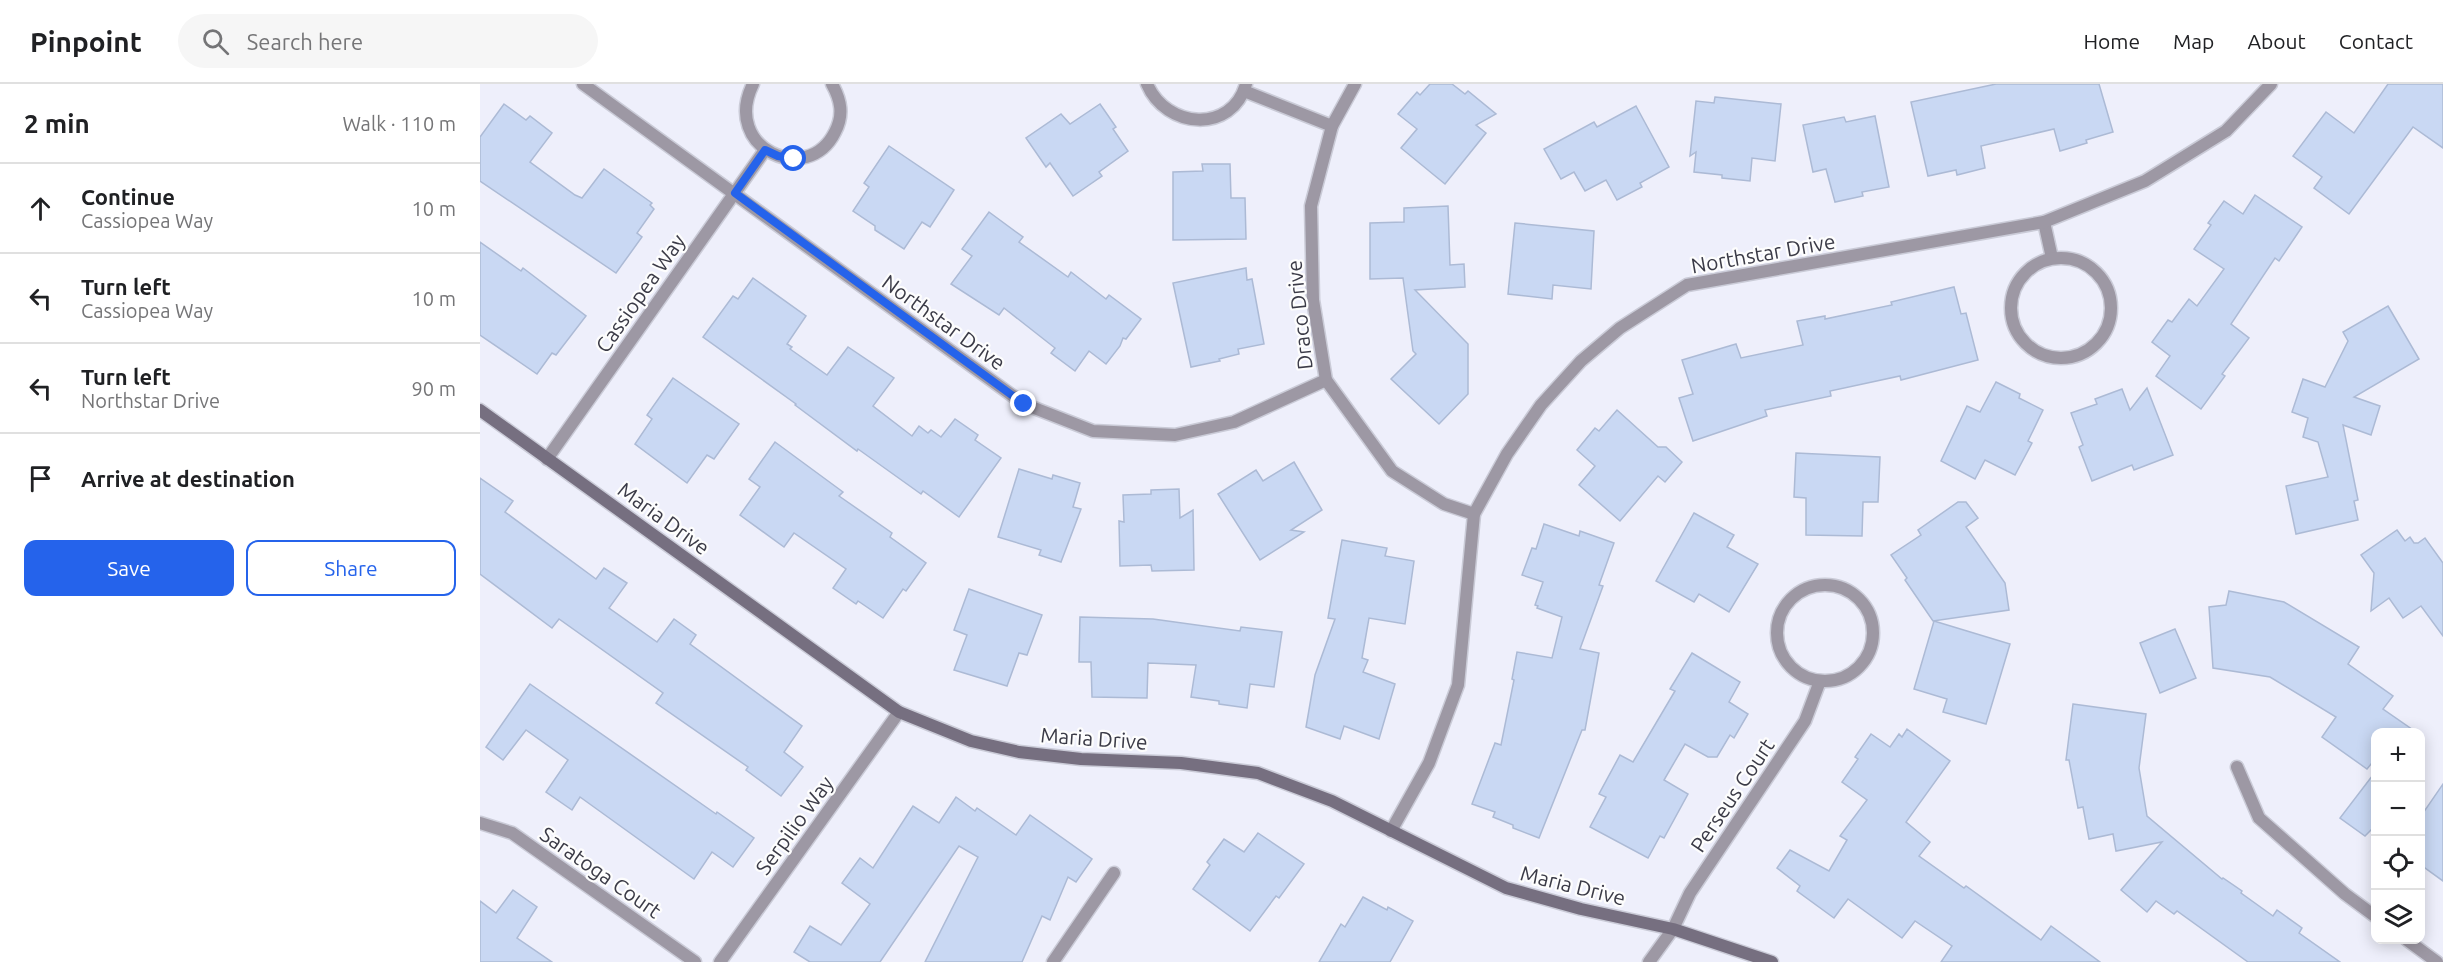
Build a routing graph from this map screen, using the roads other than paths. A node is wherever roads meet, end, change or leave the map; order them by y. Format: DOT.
graph roads {
  1 [pos="584,84"];
  2 [pos="753,84"];
  3 [pos="832,84"];
  4 [pos="1147,84"];
  5 [pos="1355,84"];
  6 [pos="2271,84"];
  7 [pos="1246,87"];
  8 [pos="1332,126"];
  9 [pos="765,150"];
  10 [pos="735,193"];
  11 [pos="2044,222"];
  12 [pos="2052,258"];
  13 [pos="1326,380"];
  14 [pos="480,410"];
  15 [pos="547,459"];
  16 [pos="1474,514"];
  17 [pos="1820,681"];
  18 [pos="899,712"];
  19 [pos="2237,767"];
  20 [pos="480,823"];
  21 [pos="1391,831"];
  22 [pos="1114,873"];
  23 [pos="2371,912"];
  24 [pos="1673,929"];
  25 [pos="2414,944"];
  26 [pos="695,962"];
  27 [pos="720,962"];
  28 [pos="1053,962"];
  29 [pos="1649,962"];
  30 [pos="1772,962"];
  31 [pos="2437,962"];
  1 -- 10 [label="street, Northstar Drive"];
  2 -- 9 [label="street"];
  3 -- 9 [label="street"];
  4 -- 7 [label="street"];
  5 -- 8 [label="street, Draco Drive"];
  6 -- 11 [label="street, Northstar Drive"];
  7 -- 8 [label="street"];
  8 -- 13 [label="street, Draco Drive"];
  9 -- 10 [label="street, Cassiopea Way"];
  10 -- 13 [label="street, Northstar Drive"];
  10 -- 15 [label="street, Cassiopea Way"];
  11 -- 12 [label="street"];
  11 -- 16 [label="street, Northstar Drive"];
  12 -- 12 [label="street"];
  13 -- 16 [label="street, Draco Drive"];
  14 -- 15 [label="street, Maria Drive"];
  15 -- 18 [label="street, Maria Drive"];
  16 -- 21 [label="street, Northstar Drive"];
  17 -- 17 [label="street"];
  17 -- 24 [label="street, Perseus Court"];
  18 -- 21 [label="street, Maria Drive"];
  18 -- 27 [label="street, Serpilio Way"];
  19 -- 23 [label="street"];
  20 -- 26 [label="street, Saratoga Court"];
  21 -- 24 [label="street, Maria Drive"];
  22 -- 28 [label="street"];
  24 -- 29 [label="street, Perseus Court"];
  24 -- 30 [label="street, Maria Drive"];
  25 -- 31 [label="street"];
}
